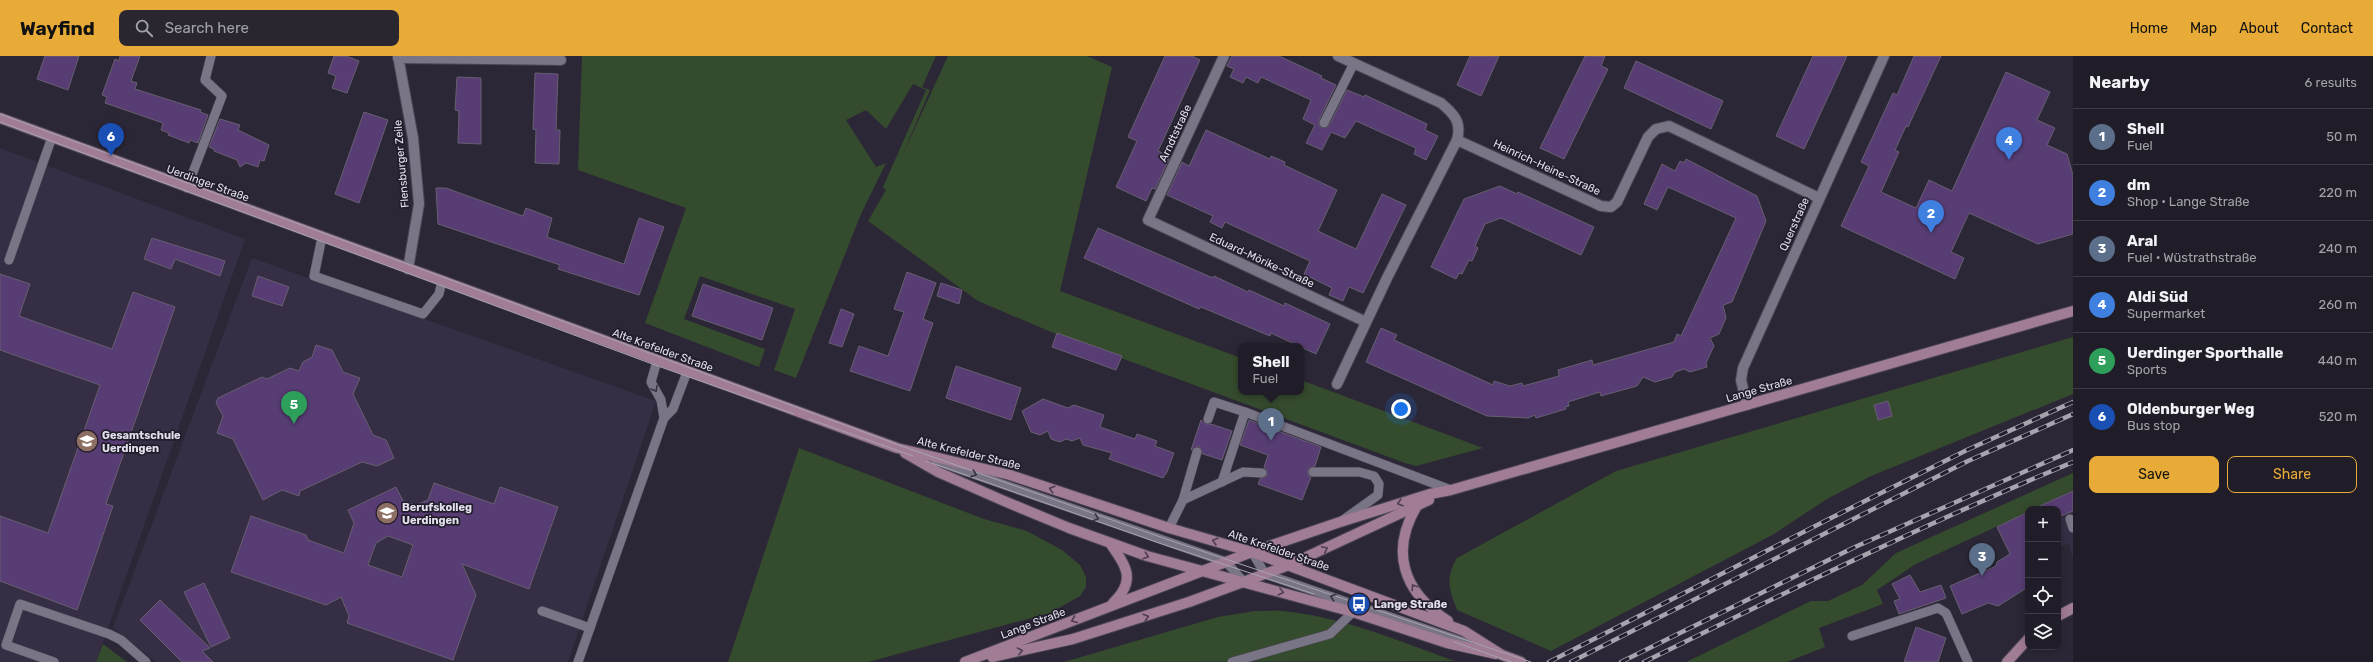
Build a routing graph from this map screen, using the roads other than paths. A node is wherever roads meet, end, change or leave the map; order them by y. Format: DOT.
graph roads {
  1 [pos="211,56"];
  2 [pos="1224,56"];
  3 [pos="1338,56"];
  4 [pos="1884,56"];
  5 [pos="398,57"];
  6 [pos="561,60"];
  7 [pos="1354,63"];
  8 [pos="0,118"];
  9 [pos="1324,123"];
  10 [pos="52,138"];
  11 [pos="1457,140"];
  12 [pos="187,188"];
  13 [pos="1819,198"];
  14 [pos="1148,220"];
  15 [pos="322,237"];
  16 [pos="9,260"];
  17 [pos="408,269"];
  18 [pos="442,281"];
  19 [pos="2073,311"];
  20 [pos="1366,322"];
  21 [pos="657,361"];
  22 [pos="687,372"];
  23 [pos="1337,384"];
  24 [pos="1747,405"];
  25 [pos="1245,412"];
  26 [pos="664,418"];
  27 [pos="1208,419"];
  28 [pos="897,448"];
  29 [pos="1197,452"];
  30 [pos="1394,468"];
  31 [pos="1313,472"];
  32 [pos="1360,472"];
  33 [pos="1262,473"];
  34 [pos="1222,482"];
  35 [pos="1451,490"];
  36 [pos="1183,500"];
  37 [pos="1418,504"];
  38 [pos="2070,519"];
  39 [pos="1340,522"];
  40 [pos="1169,528"];
  41 [pos="2073,528"];
  42 [pos="1110,543"];
  43 [pos="1252,552"];
  44 [pos="1226,562"];
  45 [pos="1289,565"];
  46 [pos="1202,572"];
  47 [pos="1265,574"];
  48 [pos="1244,582"];
  49 [pos="1110,606"];
  50 [pos="2073,608"];
  51 [pos="542,611"];
  52 [pos="1353,612"];
  53 [pos="2061,614"];
  54 [pos="590,628"];
  55 [pos="1464,631"];
  56 [pos="1852,636"];
  57 [pos="2025,642"];
  58 [pos="1502,655"];
  59 [pos="54,662"];
  60 [pos="146,662"];
  61 [pos="578,662"];
  62 [pos="965,662"];
  63 [pos="968,662"];
  64 [pos="1232,662"];
  65 [pos="1521,662"];
  66 [pos="1968,662"];
  67 [pos="2007,662"];
  1 -- 12 [label="lane"];
  2 -- 14 [label="street, Arndtstraße"];
  3 -- 7 [label="street"];
  4 -- 13 [label="street, Querstraße"];
  5 -- 6 [label="street, Flensburger Zeile"];
  5 -- 17 [label="street, Flensburger Zeile"];
  7 -- 9 [label="lane"];
  7 -- 11 [label="street"];
  8 -- 10 [label="street, Uerdinger Straße"];
  10 -- 12 [label="street, Uerdinger Straße"];
  10 -- 16 [label="lane"];
  11 -- 13 [label="street, Heinrich-Heine-Straße"];
  11 -- 20 [label="street"];
  12 -- 15 [label="street, Uerdinger Straße"];
  13 -- 24 [label="street, Querstraße"];
  14 -- 20 [label="street, Eduard-Mörike-Straße"];
  15 -- 17 [label="street, Uerdinger Straße"];
  15 -- 18 [label="lane"];
  17 -- 18 [label="street, Alte Krefelder Straße"];
  18 -- 21 [label="street, Alte Krefelder Straße"];
  19 -- 24 [label="street, Lange Straße"];
  20 -- 23 [label="street"];
  21 -- 22 [label="street, Alte Krefelder Straße"];
  21 -- 26 [label="lane, one-way"];
  22 -- 26 [label="lane"];
  22 -- 28 [label="street, Alte Krefelder Straße"];
  24 -- 35 [label="street, Lange Straße"];
  25 -- 27 [label="lane"];
  25 -- 30 [label="lane"];
  25 -- 34 [label="lane"];
  26 -- 54 [label="lane"];
  40 -- 28 [label="street, Alte Krefelder Straße, one-way"];
  28 -- 42 [label="street"];
  28 -- 44 [label="lane, one-way"];
  29 -- 36 [label="lane"];
  30 -- 32 [label="lane"];
  30 -- 35 [label="lane"];
  31 -- 32 [label="lane"];
  32 -- 39 [label="lane"];
  33 -- 34 [label="lane"];
  34 -- 36 [label="lane"];
  35 -- 37 [label="street, Lange Straße"];
  35 -- 39 [label="street, Lange Straße, one-way"];
  36 -- 40 [label="lane"];
  45 -- 37 [label="street, Lange Straße, one-way"];
  55 -- 37 [label="street, one-way"];
  38 -- 41 [label="lane"];
  39 -- 43 [label="street, Lange Straße"];
  43 -- 40 [label="street, Alte Krefelder Straße, one-way"];
  42 -- 46 [label="street, one-way"];
  42 -- 49 [label="street"];
  43 -- 44 [label="street, Lange Straße"];
  43 -- 45 [label="street, Alte Krefelder Straße"];
  43 -- 47 [label="lane"];
  44 -- 46 [label="street, Lange Straße"];
  44 -- 48 [label="lane"];
  45 -- 47 [label="street, Lange Straße"];
  45 -- 55 [label="street, Alte Krefelder Straße"];
  46 -- 48 [label="street"];
  46 -- 49 [label="street, Lange Straße"];
  47 -- 48 [label="street, Lange Straße"];
  58 -- 47 [label="lane, one-way"];
  48 -- 52 [label="street, one-way"];
  63 -- 48 [label="street, Lange Straße, one-way"];
  49 -- 62 [label="street, Lange Straße, one-way"];
  50 -- 53 [label="street"];
  51 -- 54 [label="lane"];
  52 -- 58 [label="street"];
  52 -- 64 [label="lane"];
  54 -- 61 [label="lane"];
  55 -- 58 [label="street, Alte Krefelder Straße"];
  56 -- 66 [label="lane"];
  57 -- 67 [label="street"];
  58 -- 65 [label="street, Alte Krefelder Straße"];
  59 -- 60 [label="lane"];
}
